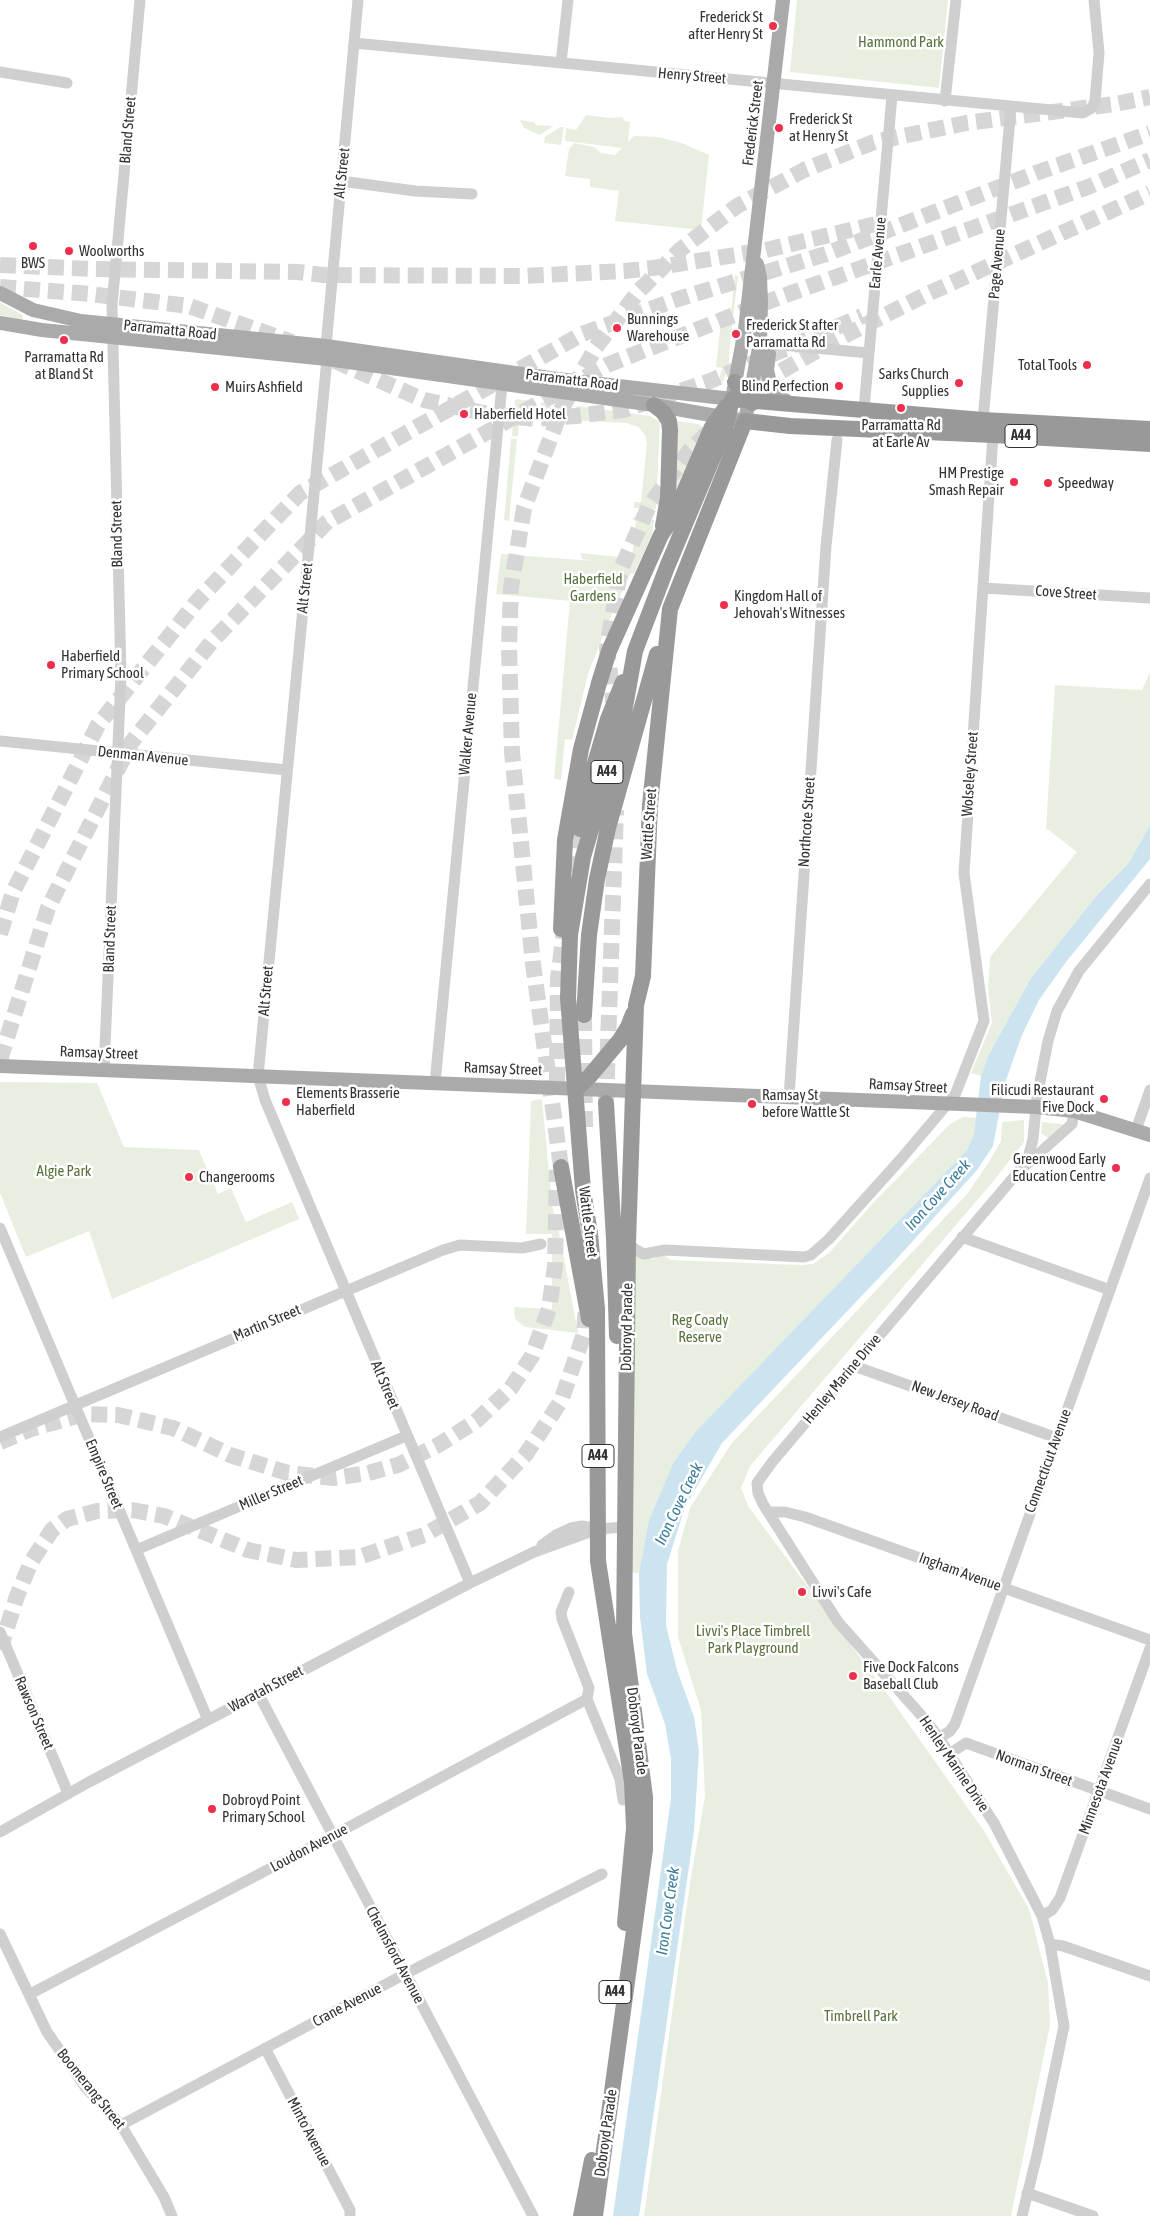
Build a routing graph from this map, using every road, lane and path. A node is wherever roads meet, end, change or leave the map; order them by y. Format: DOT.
graph roads {
  1 [pos="140,0"];
  2 [pos="358,0"];
  3 [pos="568,0"];
  4 [pos="783,0"];
  5 [pos="956,0"];
  6 [pos="1094,0"];
  7 [pos="354,43"];
  8 [pos="561,63"];
  9 [pos="0,72"];
  10 [pos="67,83"];
  11 [pos="774,83"];
  12 [pos="892,96"];
  13 [pos="945,101"];
  14 [pos="1011,107"];
  15 [pos="341,180"];
  16 [pos="472,194"];
  17 [pos="754,251"];
  18 [pos="0,294"];
  19 [pos="0,323"];
  20 [pos="113,330"];
  21 [pos="760,343"];
  22 [pos="326,352"];
  23 [pos="869,353"];
  24 [pos="735,382"];
  25 [pos="502,385"];
  26 [pos="732,399"];
  27 [pos="654,405"];
  28 [pos="792,405"];
  29 [pos="749,408"];
  30 [pos="864,410"];
  31 [pos="723,417"];
  32 [pos="983,420"];
  33 [pos="1150,429"];
  34 [pos="993,434"];
  35 [pos="837,440"];
  36 [pos="1150,444"];
  37 [pos="661,535"];
  38 [pos="983,588"];
  39 [pos="1150,598"];
  40 [pos="670,609"];
  41 [pos="635,652"];
  42 [pos="0,741"];
  43 [pos="118,754"];
  44 [pos="287,770"];
  45 [pos="580,831"];
  46 [pos="1150,884"];
  47 [pos="567,986"];
  48 [pos="636,1005"];
  49 [pos="584,1015"];
  50 [pos="0,1066"];
  51 [pos="104,1070"];
  52 [pos="258,1076"];
  53 [pos="435,1083"];
  54 [pos="576,1089"];
  55 [pos="1150,1090"];
  56 [pos="632,1091"];
  57 [pos="789,1097"];
  58 [pos="606,1104"];
  59 [pos="948,1104"];
  60 [pos="1036,1107"];
  61 [pos="1074,1111"];
  62 [pos="1136,1130"];
  63 [pos="1150,1135"];
  64 [pos="561,1167"];
  65 [pos="1019,1171"];
  66 [pos="1150,1178"];
  67 [pos="0,1228"];
  68 [pos="962,1237"];
  69 [pos="628,1243"];
  70 [pos="541,1244"];
  71 [pos="1110,1290"];
  72 [pos="346,1291"];
  73 [pos="597,1309"];
  74 [pos="854,1366"];
  75 [pos="598,1383"];
  76 [pos="74,1405"];
  77 [pos="406,1436"];
  78 [pos="0,1437"];
  79 [pos="1057,1438"];
  80 [pos="769,1512"];
  81 [pos="620,1528"];
  82 [pos="598,1529"];
  83 [pos="136,1550"];
  84 [pos="470,1583"];
  85 [pos="1004,1588"];
  86 [pos="569,1592"];
  87 [pos="0,1632"];
  88 [pos="1150,1640"];
  89 [pos="1150,1648"];
  90 [pos="258,1694"];
  91 [pos="587,1699"];
  92 [pos="208,1720"];
  93 [pos="939,1738"];
  94 [pos="949,1754"];
  95 [pos="1099,1792"];
  96 [pos="68,1793"];
  97 [pos="623,1800"];
  98 [pos="1150,1809"];
  99 [pos="0,1832"];
  100 [pos="332,1836"];
  101 [pos="602,1874"];
  102 [pos="1042,1916"];
  103 [pos="0,1934"];
  104 [pos="1050,1944"];
  105 [pos="405,1974"];
  106 [pos="1150,1976"];
  107 [pos="30,1994"];
  108 [pos="265,2048"];
  109 [pos="121,2124"];
  110 [pos="1027,2193"];
  111 [pos="172,2216"];
  112 [pos="350,2216"];
  113 [pos="533,2216"];
  114 [pos="581,2216"];
  115 [pos="595,2216"];
  116 [pos="1022,2216"];
  117 [pos="1093,2216"];
  1 -- 20 [label="street, Bland Street"];
  2 -- 7 [label="street, Alt Street"];
  3 -- 8 [label="street"];
  4 -- 11 [label="main road, Frederick Street"];
  5 -- 13 [label="street"];
  6 -- 14 [label="street, Henry Street"];
  7 -- 8 [label="street, Henry Street"];
  7 -- 15 [label="street, Alt Street"];
  8 -- 11 [label="street, Henry Street"];
  9 -- 10 [label="street"];
  11 -- 12 [label="street, Henry Street"];
  11 -- 17 [label="main road, Frederick Street"];
  12 -- 13 [label="street, Henry Street"];
  12 -- 23 [label="street, Earle Avenue"];
  13 -- 14 [label="street, Henry Street"];
  14 -- 32 [label="street, Page Avenue"];
  15 -- 16 [label="street"];
  15 -- 22 [label="street, Alt Street"];
  17 -- 21 [label="main road, Frederick Street"];
  17 -- 24 [label="main road, Frederick Street"];
  18 -- 20 [label="main road, Parramatta Road"];
  19 -- 20 [label="main road, Parramatta Road"];
  20 -- 22 [label="main road, Parramatta Road"];
  20 -- 43 [label="street, Bland Street"];
  21 -- 23 [label="street"];
  21 -- 28 [label="main road"];
  21 -- 29 [label="main road, Frederick Street"];
  22 -- 25 [label="main road, Parramatta Road"];
  22 -- 26 [label="main road, Parramatta Road"];
  22 -- 44 [label="street, Alt Street"];
  23 -- 30 [label="street, Earle Avenue"];
  24 -- 26 [label="main road, Frederick Street"];
  24 -- 29 [label="highway"];
  25 -- 27 [label="main road, Parramatta Road"];
  25 -- 53 [label="street, Walker Avenue"];
  26 -- 29 [label="highway, Parramatta Road"];
  26 -- 31 [label="highway, Wattle Street"];
  27 -- 31 [label="main road, Parramatta Road"];
  27 -- 37 [label="highway"];
  28 -- 29 [label="highway, Parramatta Road / A44"];
  28 -- 30 [label="highway, Parramatta Road / A44"];
  29 -- 31 [label="highway"];
  29 -- 34 [label="highway, Parramatta Road / A44"];
  29 -- 40 [label="highway, Wattle Street / A44"];
  30 -- 32 [label="highway, Parramatta Road / A44"];
  31 -- 37 [label="highway, Wattle Street"];
  31 -- 41 [label="highway, Wattle Street / A44"];
  32 -- 33 [label="highway, Parramatta Road / A44"];
  34 -- 36 [label="highway, Parramatta Road / A44"];
  34 -- 38 [label="street, Wolseley Street"];
  35 -- 57 [label="street, Northcote Street"];
  37 -- 47 [label="highway, Wattle Street"];
  38 -- 39 [label="street, Cove Street"];
  38 -- 59 [label="street, Wolseley Street"];
  40 -- 48 [label="highway, Wattle Street / A44"];
  40 -- 49 [label="highway"];
  41 -- 45 [label="highway"];
  41 -- 47 [label="highway, Wattle Street / A44"];
  42 -- 43 [label="street, Denman Avenue"];
  43 -- 44 [label="street, Denman Avenue"];
  43 -- 51 [label="street, Bland Street"];
  44 -- 52 [label="street, Alt Street"];
  46 -- 60 [label="street, Henley Marine Drive"];
  47 -- 54 [label="highway, Wattle Street / A44"];
  48 -- 54 [label="highway"];
  48 -- 56 [label="highway, Wattle Street / A44"];
  50 -- 51 [label="main road, Ramsay Street"];
  51 -- 52 [label="main road, Ramsay Street"];
  52 -- 53 [label="main road, Ramsay Street"];
  52 -- 72 [label="street, Alt Street"];
  53 -- 54 [label="main road, Ramsay Street"];
  54 -- 56 [label="main road, Ramsay Street"];
  54 -- 73 [label="highway, Wattle Street / A44"];
  55 -- 62 [label="street"];
  56 -- 57 [label="main road, Ramsay Street"];
  56 -- 69 [label="highway, Wattle Street / A44"];
  57 -- 59 [label="main road, Ramsay Street"];
  58 -- 81 [label="highway"];
  59 -- 60 [label="main road, Ramsay Street"];
  59 -- 69 [label="street"];
  60 -- 61 [label="main road, Ramsay Street"];
  60 -- 65 [label="street, Henley Marine Drive"];
  61 -- 62 [label="main road, Ramsay Street"];
  61 -- 65 [label="street, Henley Marine Drive"];
  62 -- 63 [label="main road, Ramsay Street"];
  64 -- 75 [label="highway"];
  65 -- 68 [label="street, Henley Marine Drive"];
  66 -- 71 [label="street, Connecticut Avenue"];
  67 -- 76 [label="street, Empire Street"];
  68 -- 71 [label="street"];
  68 -- 74 [label="street, Henley Marine Drive"];
  69 -- 81 [label="highway, Dobroyd Parade / A44"];
  70 -- 72 [label="street, Martin Street"];
  71 -- 79 [label="street, Connecticut Avenue"];
  72 -- 76 [label="street, Martin Street"];
  72 -- 77 [label="street, Alt Street"];
  73 -- 75 [label="highway, Dobroyd Parade / A44"];
  74 -- 79 [label="street, New Jersey Road"];
  74 -- 80 [label="street, Henley Marine Drive"];
  75 -- 82 [label="highway, Dobroyd Parade / A44"];
  76 -- 78 [label="street, Martin Street"];
  76 -- 83 [label="street, Empire Street"];
  77 -- 83 [label="street, Miller Street"];
  77 -- 84 [label="street, Alt Street"];
  79 -- 85 [label="street, Connecticut Avenue"];
  80 -- 85 [label="street, Ingham Avenue"];
  80 -- 93 [label="street, Henley Marine Drive"];
  81 -- 82 [label="street, Waratah Street"];
  81 -- 115 [label="highway, Dobroyd Parade / A44"];
  82 -- 84 [label="street, Waratah Street"];
  82 -- 114 [label="highway, Dobroyd Parade / A44"];
  83 -- 92 [label="street, Empire Street"];
  84 -- 90 [label="street, Waratah Street"];
  85 -- 88 [label="street, Ingham Avenue"];
  85 -- 93 [label="street, Connecticut Avenue"];
  86 -- 91 [label="street, Dobroyd Parade"];
  87 -- 96 [label="street, Rawson Street"];
  89 -- 95 [label="street, Minnesota Avenue"];
  90 -- 92 [label="street, Waratah Street"];
  90 -- 100 [label="street, Chelmsford Avenue"];
  91 -- 97 [label="street, Dobroyd Parade"];
  91 -- 100 [label="street, Loudon Avenue"];
  92 -- 96 [label="street, Waratah Street"];
  93 -- 94 [label="street, Henley Marine Drive"];
  94 -- 95 [label="street, Norman Street"];
  94 -- 102 [label="street, Henley Marine Drive"];
  95 -- 98 [label="street, Norman Street"];
  95 -- 102 [label="street, Minnesota Avenue"];
  96 -- 99 [label="street, Waratah Street"];
  100 -- 105 [label="street, Chelmsford Avenue"];
  100 -- 107 [label="street, Loudon Avenue"];
  101 -- 105 [label="street, Crane Avenue"];
  102 -- 104 [label="street, Henley Marine Drive"];
  103 -- 107 [label="street, Boomerang Street"];
  104 -- 106 [label="street"];
  104 -- 110 [label="street, Henley Marine Drive"];
  105 -- 108 [label="street, Crane Avenue"];
  105 -- 113 [label="street, Chelmsford Avenue"];
  107 -- 109 [label="street, Boomerang Street"];
  108 -- 109 [label="street, Crane Avenue"];
  108 -- 112 [label="street, Minto Avenue"];
  109 -- 111 [label="street, Boomerang Street"];
  110 -- 116 [label="street, Henley Marine Drive"];
  110 -- 117 [label="street"];
}
